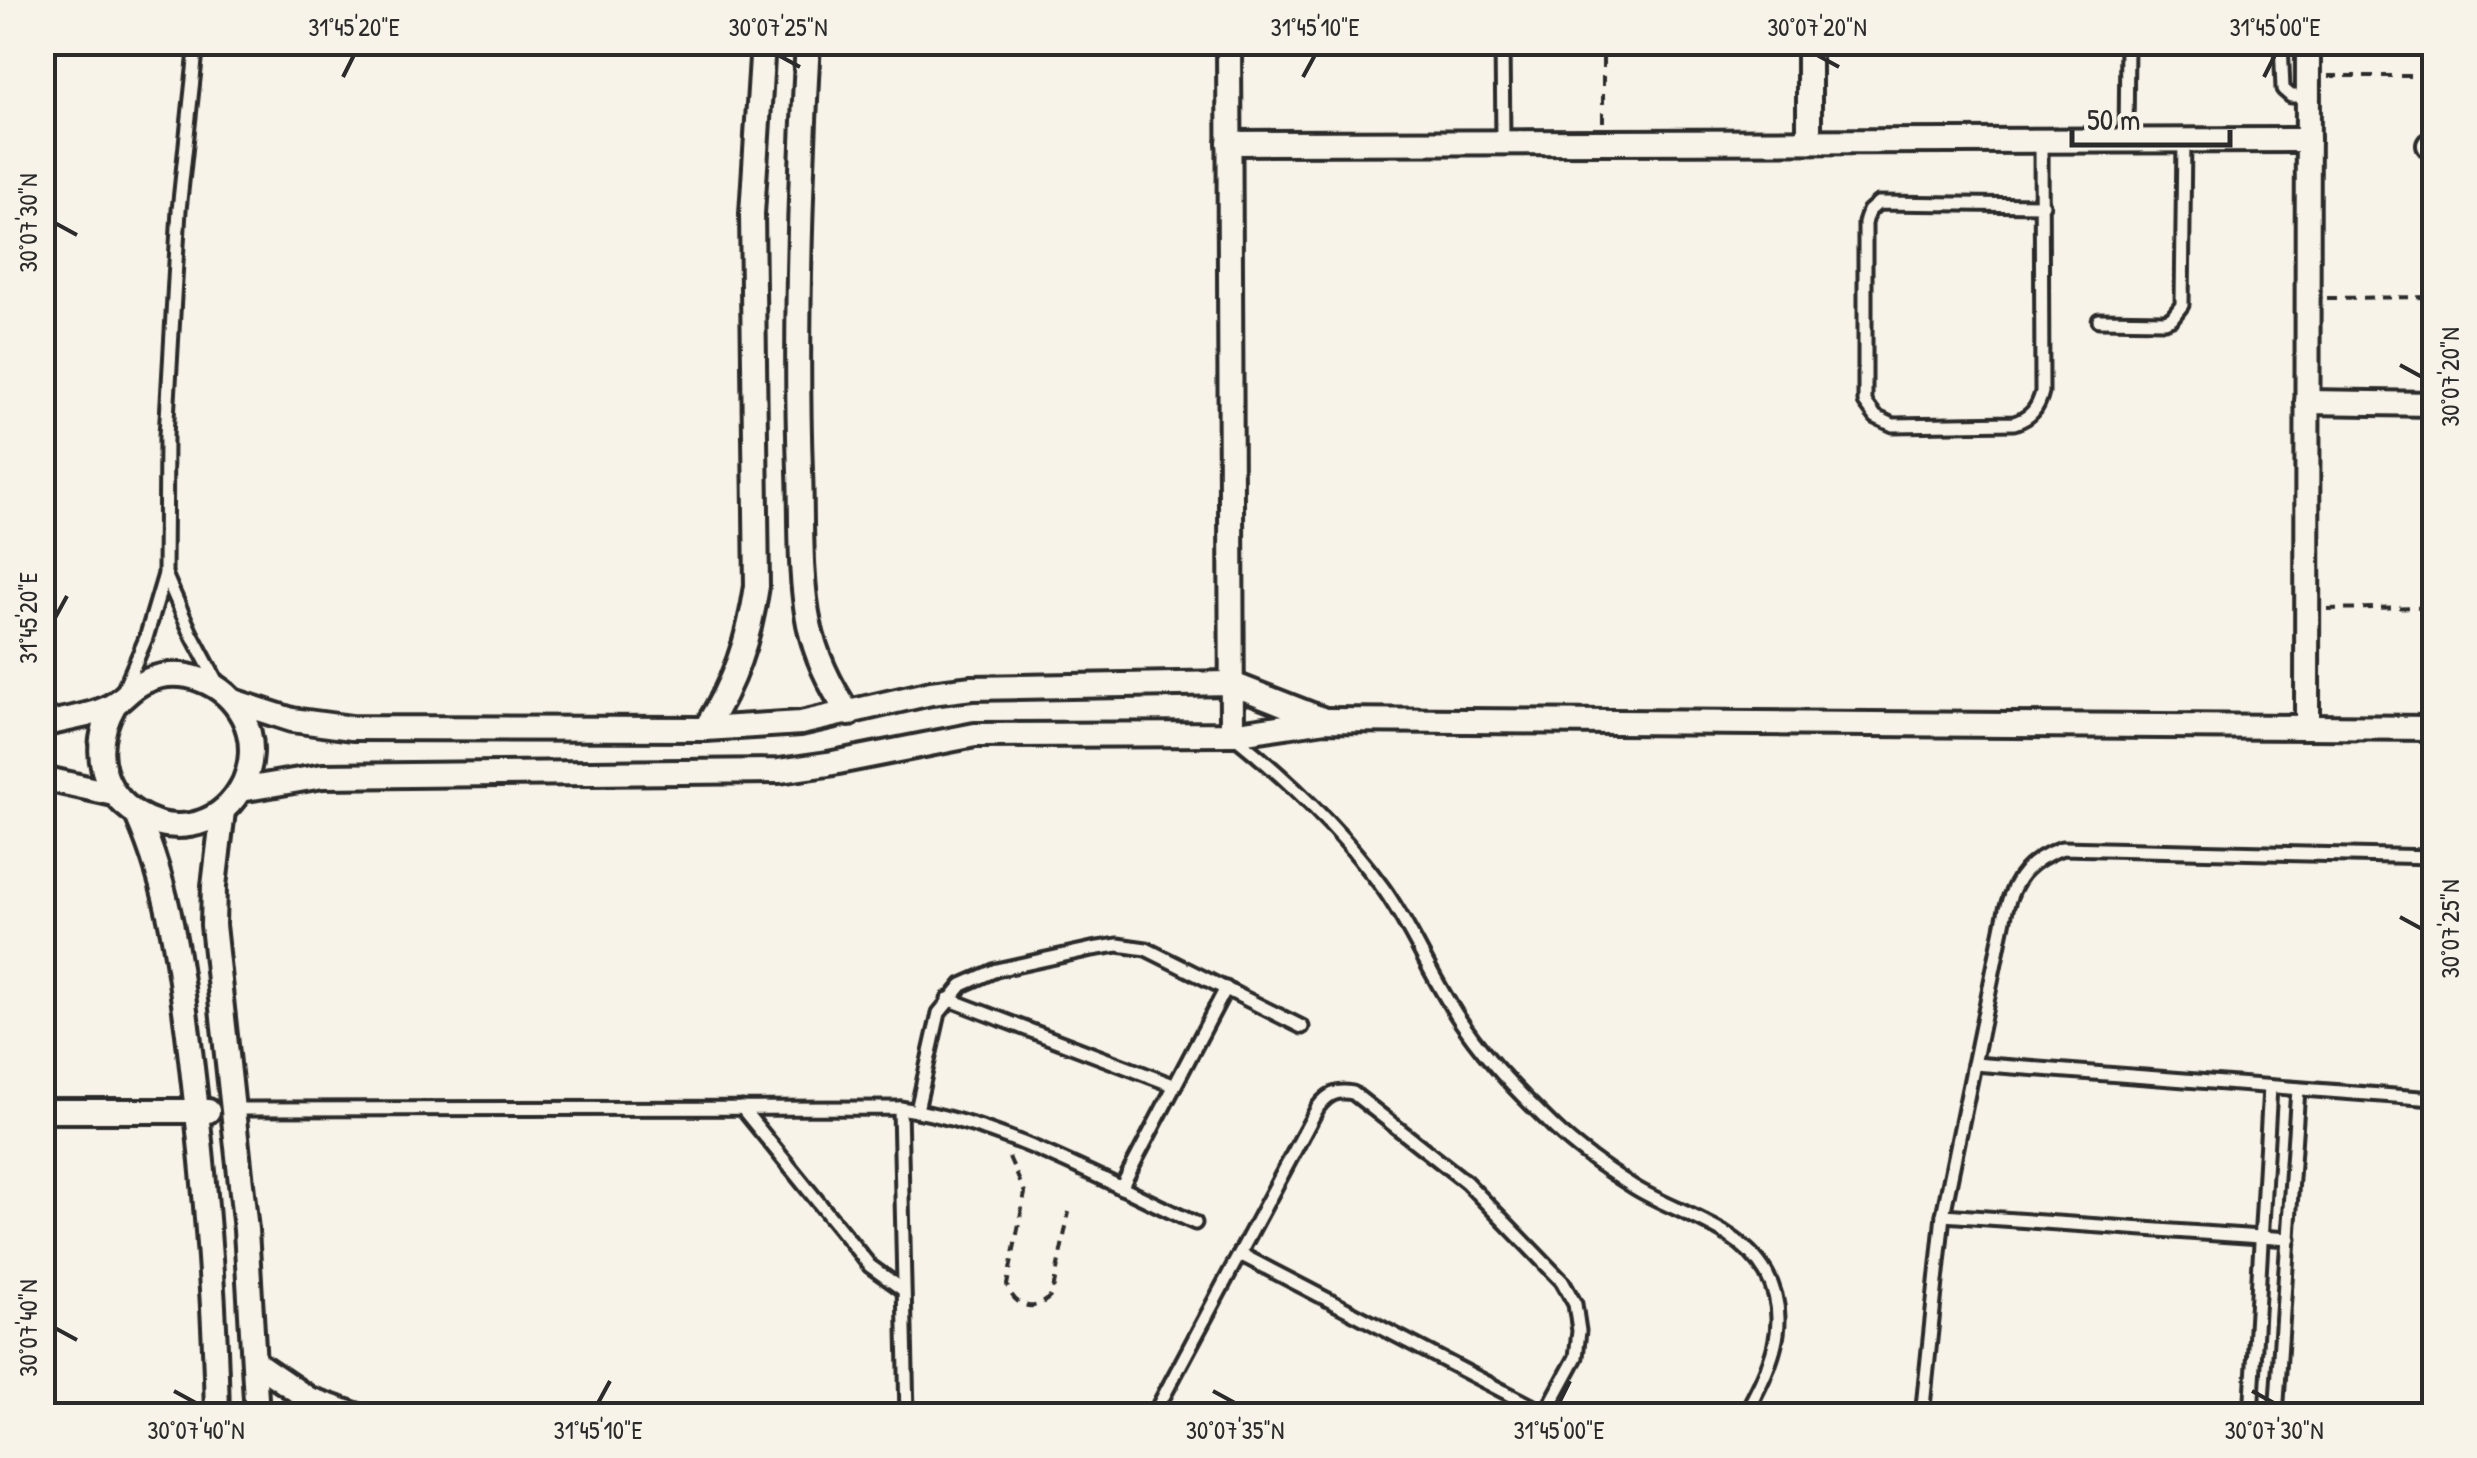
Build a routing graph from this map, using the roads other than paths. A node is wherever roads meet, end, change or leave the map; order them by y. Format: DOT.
graph roads {
  1 [pos="198,42"];
  2 [pos="764,42"];
  3 [pos="808,42"];
  4 [pos="1229,42"];
  5 [pos="1502,42"];
  6 [pos="1809,42"];
  7 [pos="2127,42"];
  8 [pos="2281,42"];
  9 [pos="2308,42"];
  10 [pos="2308,86"];
  11 [pos="2126,140"];
  12 [pos="2184,140"];
  13 [pos="2308,140"];
  14 [pos="1809,141"];
  15 [pos="2041,141"];
  16 [pos="1229,142"];
  17 [pos="1503,142"];
  18 [pos="2043,204"];
  19 [pos="2099,320"];
  20 [pos="2308,402"];
  21 [pos="2434,404"];
  22 [pos="165,574"];
  23 [pos="1230,683"];
  24 [pos="227,696"];
  25 [pos="117,702"];
  26 [pos="849,714"];
  27 [pos="1325,720"];
  28 [pos="42,724"];
  29 [pos="2306,727"];
  30 [pos="2434,728"];
  31 [pos="705,730"];
  32 [pos="1232,734"];
  33 [pos="42,778"];
  34 [pos="240,790"];
  35 [pos="114,794"];
  36 [pos="223,811"];
  37 [pos="138,815"];
  38 [pos="2434,856"];
  39 [pos="1226,988"];
  40 [pos="948,999"];
  41 [pos="1302,1027"];
  42 [pos="1974,1064"];
  43 [pos="1173,1085"];
  44 [pos="2270,1086"];
  45 [pos="2298,1089"];
  46 [pos="2434,1099"];
  47 [pos="742,1108"];
  48 [pos="900,1108"];
  49 [pos="232,1109"];
  50 [pos="917,1110"];
  51 [pos="42,1111"];
  52 [pos="198,1113"];
  53 [pos="1121,1188"];
  54 [pos="1943,1215"];
  55 [pos="1195,1223"];
  56 [pos="2263,1238"];
  57 [pos="2289,1239"];
  58 [pos="1240,1254"];
  59 [pos="902,1288"];
  60 [pos="256,1363"];
  61 [pos="1545,1414"];
  62 [pos="217,1416"];
  63 [pos="258,1416"];
  64 [pos="358,1416"];
  65 [pos="907,1416"];
  66 [pos="1154,1416"];
  67 [pos="1744,1416"];
  68 [pos="1922,1416"];
  69 [pos="2252,1416"];
  70 [pos="2276,1416"];
  1 -- 22 [label="lane"];
  2 -- 31 [label="street"];
  3 -- 26 [label="street"];
  4 -- 16 [label="street"];
  5 -- 17 [label="lane"];
  6 -- 14 [label="street"];
  7 -- 11 [label="lane"];
  8 -- 10 [label="lane"];
  9 -- 10 [label="street"];
  10 -- 13 [label="street"];
  11 -- 12 [label="street"];
  11 -- 15 [label="street"];
  12 -- 13 [label="street"];
  12 -- 19 [label="lane"];
  13 -- 20 [label="street"];
  14 -- 15 [label="street"];
  14 -- 17 [label="street"];
  15 -- 18 [label="lane"];
  16 -- 17 [label="street"];
  16 -- 23 [label="street"];
  18 -- 18 [label="lane"];
  20 -- 21 [label="street"];
  20 -- 29 [label="street"];
  22 -- 24 [label="lane"];
  22 -- 25 [label="lane"];
  23 -- 26 [label="street"];
  23 -- 27 [label="street"];
  23 -- 32 [label="street"];
  24 -- 25 [label="street"];
  24 -- 31 [label="street"];
  24 -- 34 [label="street"];
  25 -- 28 [label="street"];
  25 -- 35 [label="street"];
  26 -- 31 [label="street"];
  27 -- 29 [label="street"];
  27 -- 32 [label="street"];
  29 -- 30 [label="street"];
  32 -- 34 [label="street"];
  32 -- 67 [label="lane"];
  33 -- 35 [label="street"];
  34 -- 36 [label="street"];
  35 -- 37 [label="street"];
  36 -- 37 [label="street"];
  36 -- 49 [label="street"];
  37 -- 52 [label="street"];
  38 -- 42 [label="lane"];
  39 -- 40 [label="lane"];
  39 -- 41 [label="lane"];
  39 -- 43 [label="lane"];
  40 -- 43 [label="lane"];
  40 -- 50 [label="lane"];
  42 -- 44 [label="lane"];
  42 -- 54 [label="lane"];
  43 -- 53 [label="lane"];
  44 -- 45 [label="lane"];
  44 -- 56 [label="lane"];
  45 -- 46 [label="lane"];
  45 -- 57 [label="lane"];
  47 -- 48 [label="lane"];
  47 -- 49 [label="lane"];
  47 -- 59 [label="lane"];
  48 -- 50 [label="lane"];
  48 -- 59 [label="lane"];
  49 -- 52 [label="street"];
  49 -- 60 [label="street"];
  50 -- 53 [label="lane"];
  51 -- 52 [label="street"];
  52 -- 62 [label="street"];
  53 -- 55 [label="lane"];
  54 -- 56 [label="lane"];
  54 -- 68 [label="lane"];
  56 -- 57 [label="lane"];
  56 -- 69 [label="lane"];
  57 -- 70 [label="lane"];
  58 -- 61 [label="lane"];
  58 -- 61 [label="lane"];
  58 -- 66 [label="lane"];
  59 -- 65 [label="lane"];
  60 -- 63 [label="street"];
  60 -- 64 [label="street"];
}
